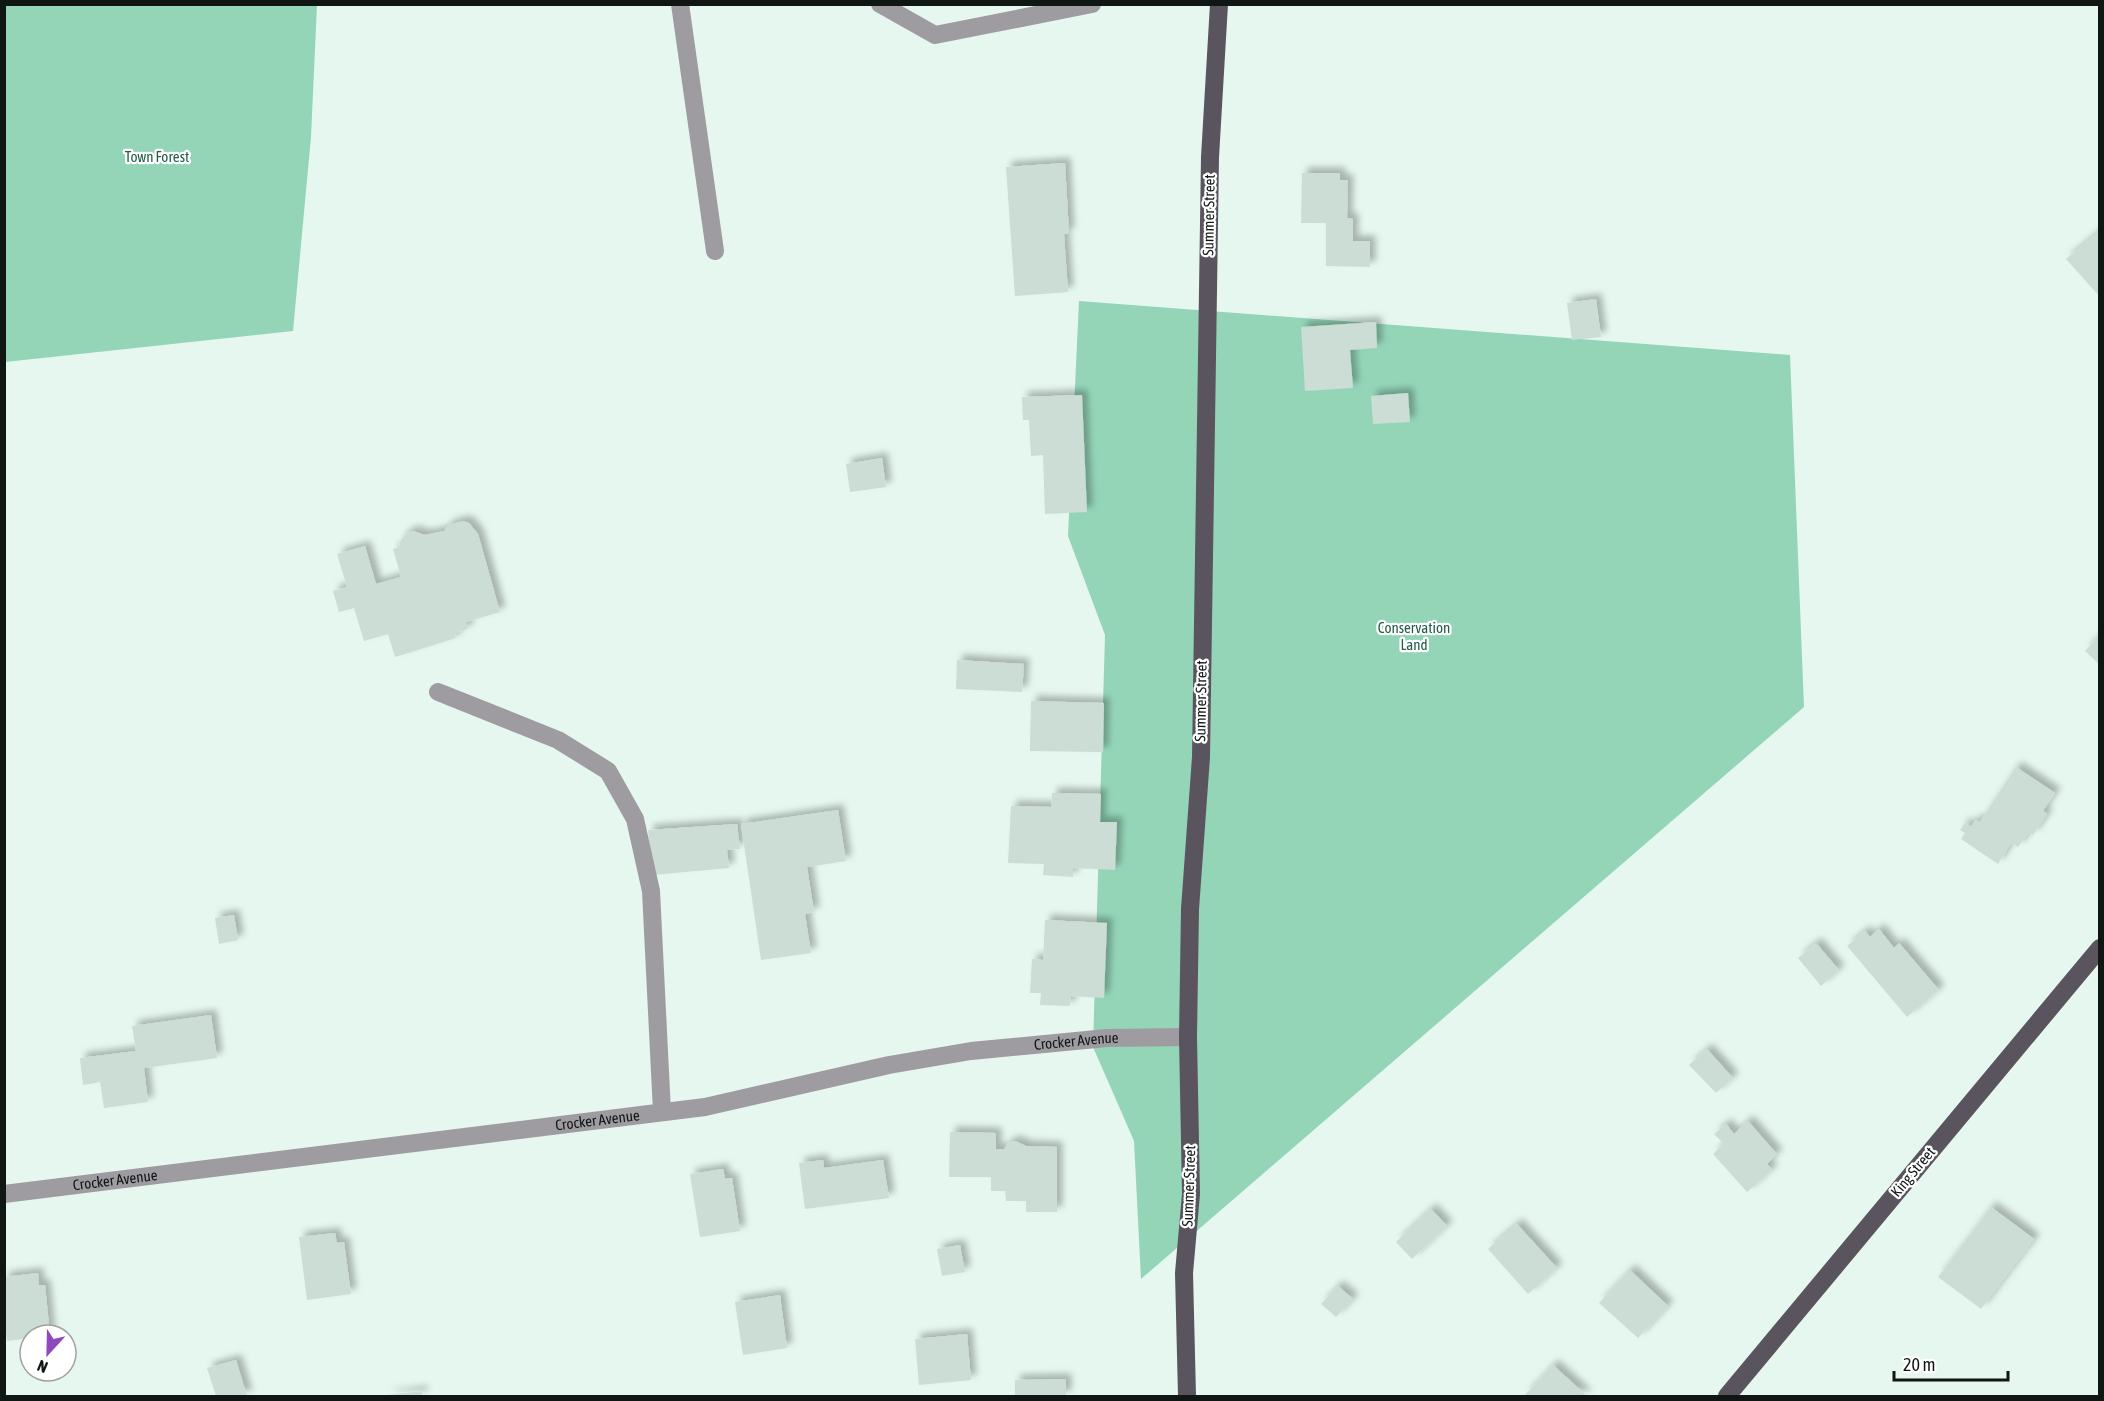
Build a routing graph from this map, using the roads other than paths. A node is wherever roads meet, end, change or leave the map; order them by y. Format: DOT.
graph roads {
  1 [pos="680,4"];
  2 [pos="880,4"];
  3 [pos="1092,4"];
  4 [pos="1219,4"];
  5 [pos="715,251"];
  6 [pos="438,692"];
  7 [pos="2100,948"];
  8 [pos="1188,1037"];
  9 [pos="662,1112"];
  10 [pos="4,1194"];
  11 [pos="1187,1396"];
  12 [pos="1727,1396"];
  1 -- 5 [label="street"];
  2 -- 3 [label="street"];
  4 -- 8 [label="main road, Summer Street"];
  6 -- 9 [label="street"];
  7 -- 12 [label="main road, King Street"];
  8 -- 9 [label="street, Crocker Avenue"];
  8 -- 11 [label="main road, Summer Street"];
  9 -- 10 [label="street, Crocker Avenue"];
}
